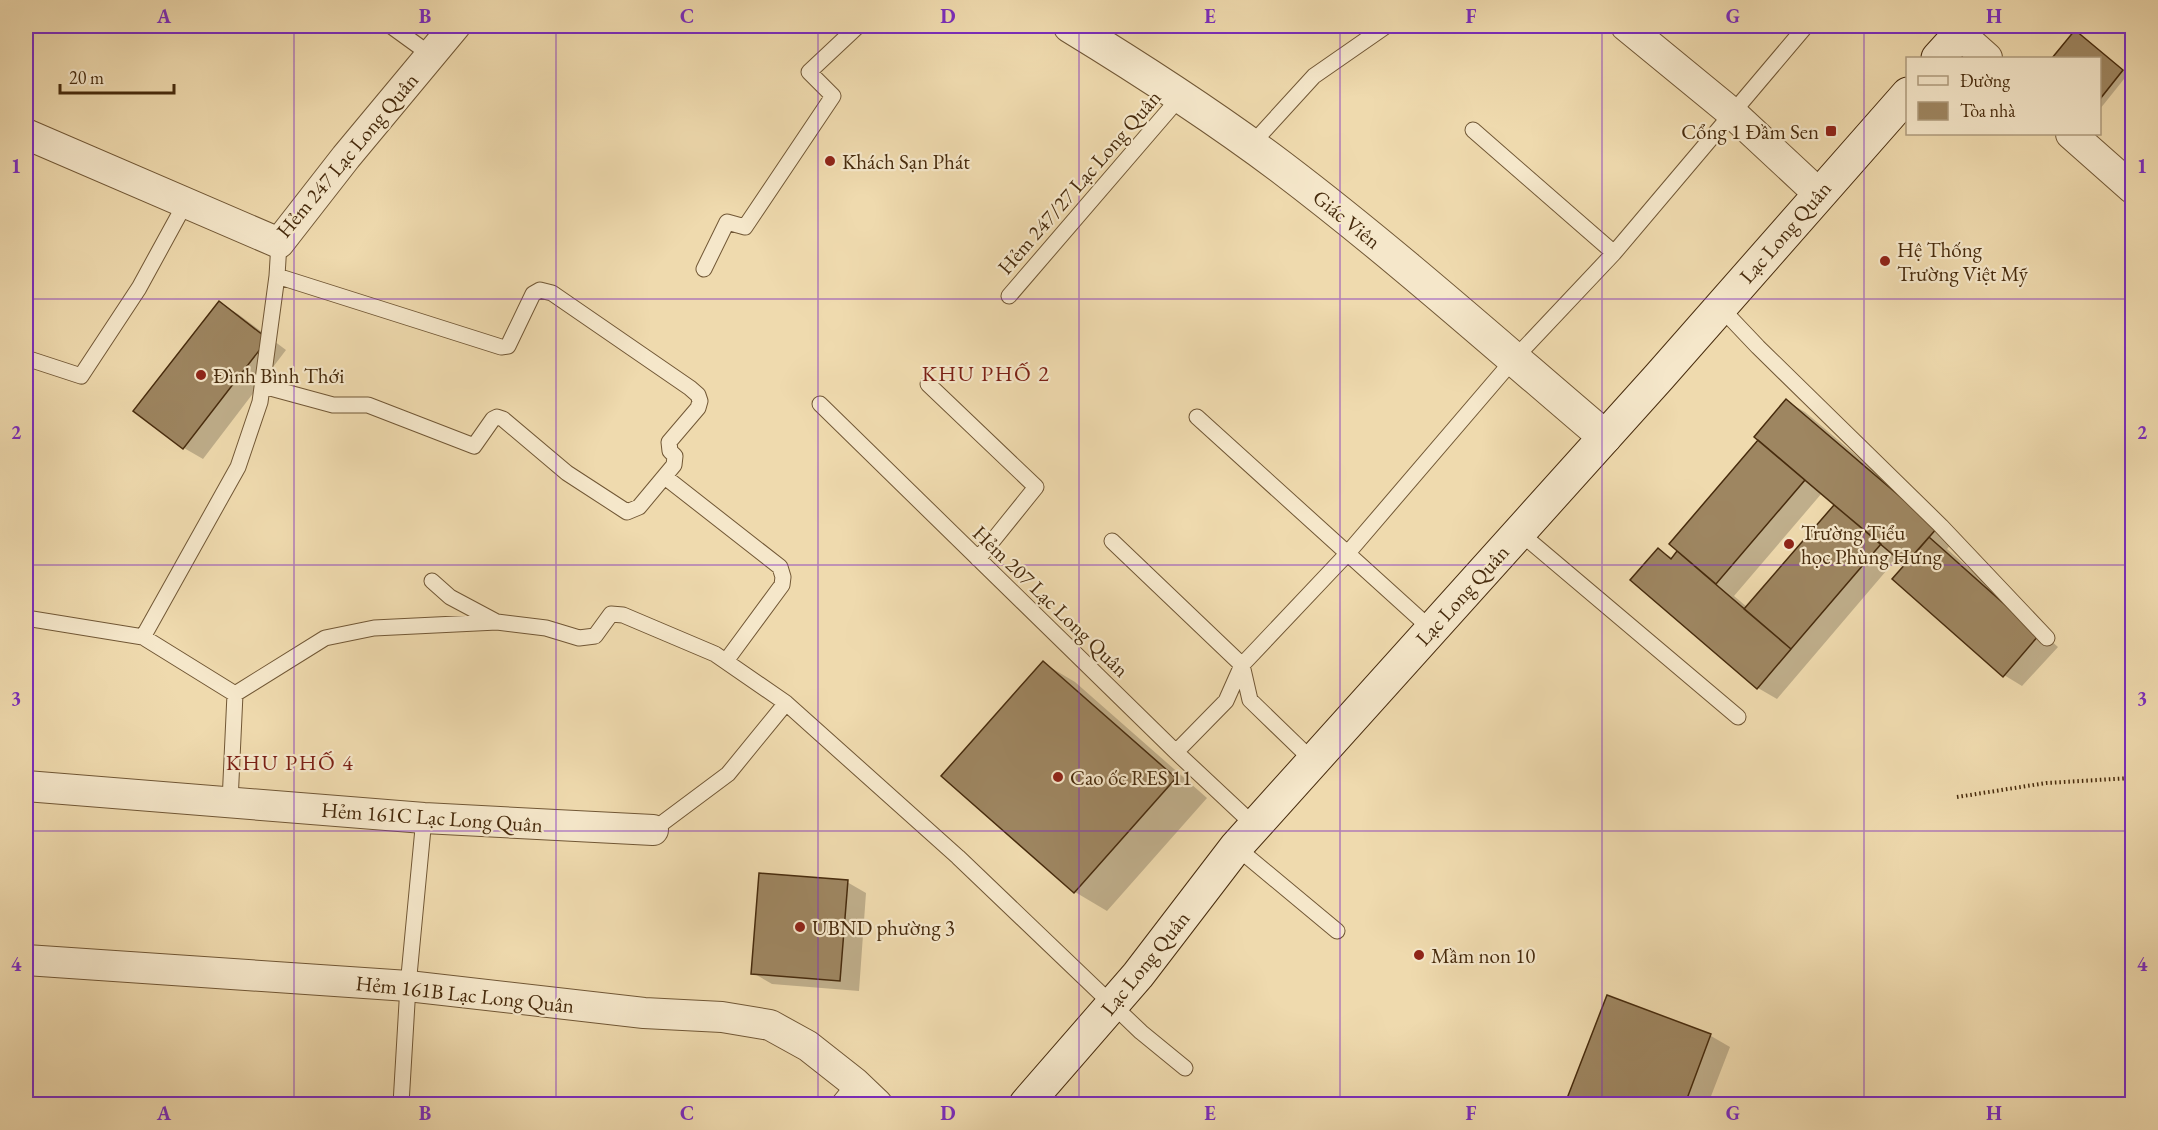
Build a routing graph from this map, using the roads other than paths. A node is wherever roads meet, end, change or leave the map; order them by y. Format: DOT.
graph roads {
  1 [pos="391,26"];
  2 [pos="455,26"];
  3 [pos="858,26"];
  4 [pos="1070,26"];
  5 [pos="1386,26"];
  6 [pos="1626,26"];
  7 [pos="1806,26"];
  8 [pos="1963,29"];
  9 [pos="431,55"];
  10 [pos="1939,57"];
  11 [pos="1987,57"];
  12 [pos="1181,96"];
  13 [pos="1906,96"];
  14 [pos="1732,113"];
  15 [pos="1473,130"];
  16 [pos="26,134"];
  17 [pos="2072,135"];
  18 [pos="1251,145"];
  19 [pos="2133,188"];
  20 [pos="1819,194"];
  21 [pos="186,202"];
  22 [pos="279,243"];
  23 [pos="1614,254"];
  24 [pos="704,269"];
  25 [pos="277,276"];
  26 [pos="1009,296"];
  27 [pos="1720,307"];
  28 [pos="26,358"];
  29 [pos="1514,359"];
  30 [pos="928,384"];
  31 [pos="262,386"];
  32 [pos="820,404"];
  33 [pos="1197,417"];
  34 [pos="1605,437"];
  35 [pos="665,477"];
  36 [pos="1519,532"];
  37 [pos="1112,541"];
  38 [pos="1347,554"];
  39 [pos="978,559"];
  40 [pos="432,581"];
  41 [pos="26,618"];
  42 [pos="497,622"];
  43 [pos="1431,629"];
  44 [pos="143,637"];
  45 [pos="2047,638"];
  46 [pos="726,661"];
  47 [pos="1242,665"];
  48 [pos="235,694"];
  49 [pos="786,703"];
  50 [pos="1738,717"];
  51 [pos="1176,752"];
  52 [pos="1313,761"];
  53 [pos="26,786"];
  54 [pos="230,802"];
  55 [pos="424,818"];
  56 [pos="653,830"];
  57 [pos="1246,837"];
  58 [pos="1337,931"];
  59 [pos="26,960"];
  60 [pos="408,986"];
  61 [pos="1112,1004"];
  62 [pos="1076,1046"];
  63 [pos="1185,1068"];
  64 [pos="846,1094"];
  65 [pos="401,1104"];
  66 [pos="877,1104"];
  67 [pos="1026,1104"];
  68 [pos="1058,1104"];
  1 -- 9 [label="lane"];
  2 -- 9 [label="street, Hẻm 247 Lạc Long Quân"];
  3 -- 24 [label="lane"];
  4 -- 12 [label="main road, Giác Viên"];
  5 -- 18 [label="lane"];
  6 -- 14 [label="street"];
  7 -- 14 [label="lane"];
  8 -- 10 [label="main road"];
  8 -- 11 [label="street"];
  9 -- 22 [label="street, Hẻm 247 Lạc Long Quân"];
  12 -- 18 [label="main road, Giác Viên"];
  12 -- 26 [label="lane, Hẻm 247/27 Lạc Long Quân"];
  13 -- 20 [label="main road, Lạc Long Quân"];
  14 -- 20 [label="street"];
  14 -- 23 [label="lane"];
  15 -- 23 [label="lane"];
  16 -- 21 [label="street, Hẻm 247 Lạc Long Quân"];
  17 -- 19 [label="street"];
  18 -- 29 [label="main road, Giác Viên"];
  20 -- 27 [label="main road, Lạc Long Quân"];
  21 -- 22 [label="street, Hẻm 247 Lạc Long Quân"];
  21 -- 28 [label="lane"];
  22 -- 25 [label="lane"];
  23 -- 29 [label="lane"];
  25 -- 31 [label="lane"];
  25 -- 35 [label="lane"];
  27 -- 34 [label="main road, Lạc Long Quân"];
  27 -- 45 [label="lane"];
  29 -- 34 [label="main road, Giác Viên"];
  29 -- 38 [label="lane"];
  30 -- 39 [label="lane"];
  31 -- 35 [label="lane"];
  31 -- 44 [label="lane"];
  32 -- 39 [label="lane, Hẻm 207 Lạc Long Quân"];
  33 -- 38 [label="lane"];
  34 -- 36 [label="main road, Lạc Long Quân"];
  35 -- 46 [label="lane"];
  36 -- 43 [label="main road, Lạc Long Quân"];
  36 -- 50 [label="lane"];
  37 -- 47 [label="lane"];
  38 -- 43 [label="lane"];
  38 -- 47 [label="lane"];
  39 -- 51 [label="lane, Hẻm 207 Lạc Long Quân"];
  40 -- 42 [label="lane"];
  41 -- 44 [label="lane"];
  42 -- 46 [label="lane"];
  42 -- 48 [label="lane"];
  43 -- 52 [label="main road, Lạc Long Quân"];
  44 -- 48 [label="lane"];
  46 -- 49 [label="lane"];
  47 -- 51 [label="lane"];
  47 -- 52 [label="lane"];
  48 -- 54 [label="lane"];
  49 -- 56 [label="lane, Hẻm 161C Lạc Long Quân"];
  49 -- 61 [label="lane"];
  51 -- 57 [label="lane, Hẻm 207 Lạc Long Quân"];
  52 -- 57 [label="main road, Lạc Long Quân"];
  53 -- 54 [label="street, Hẻm 161C Lạc Long Quân"];
  54 -- 55 [label="street, Hẻm 161C Lạc Long Quân"];
  55 -- 56 [label="street, Hẻm 161C Lạc Long Quân"];
  55 -- 60 [label="lane"];
  57 -- 58 [label="lane, Hẻm 207 Lạc Long Quân"];
  57 -- 61 [label="main road, Lạc Long Quân"];
  59 -- 60 [label="street, Hẻm 161B Lạc Long Quân"];
  60 -- 64 [label="street, Hẻm 161B Lạc Long Quân"];
  60 -- 65 [label="lane"];
  61 -- 62 [label="main road, Lạc Long Quân"];
  61 -- 63 [label="lane"];
  62 -- 67 [label="main road, Lạc Long Quân"];
  62 -- 68 [label="main road"];
  64 -- 66 [label="street, Hẻm 161B Lạc Long Quân"];
}
